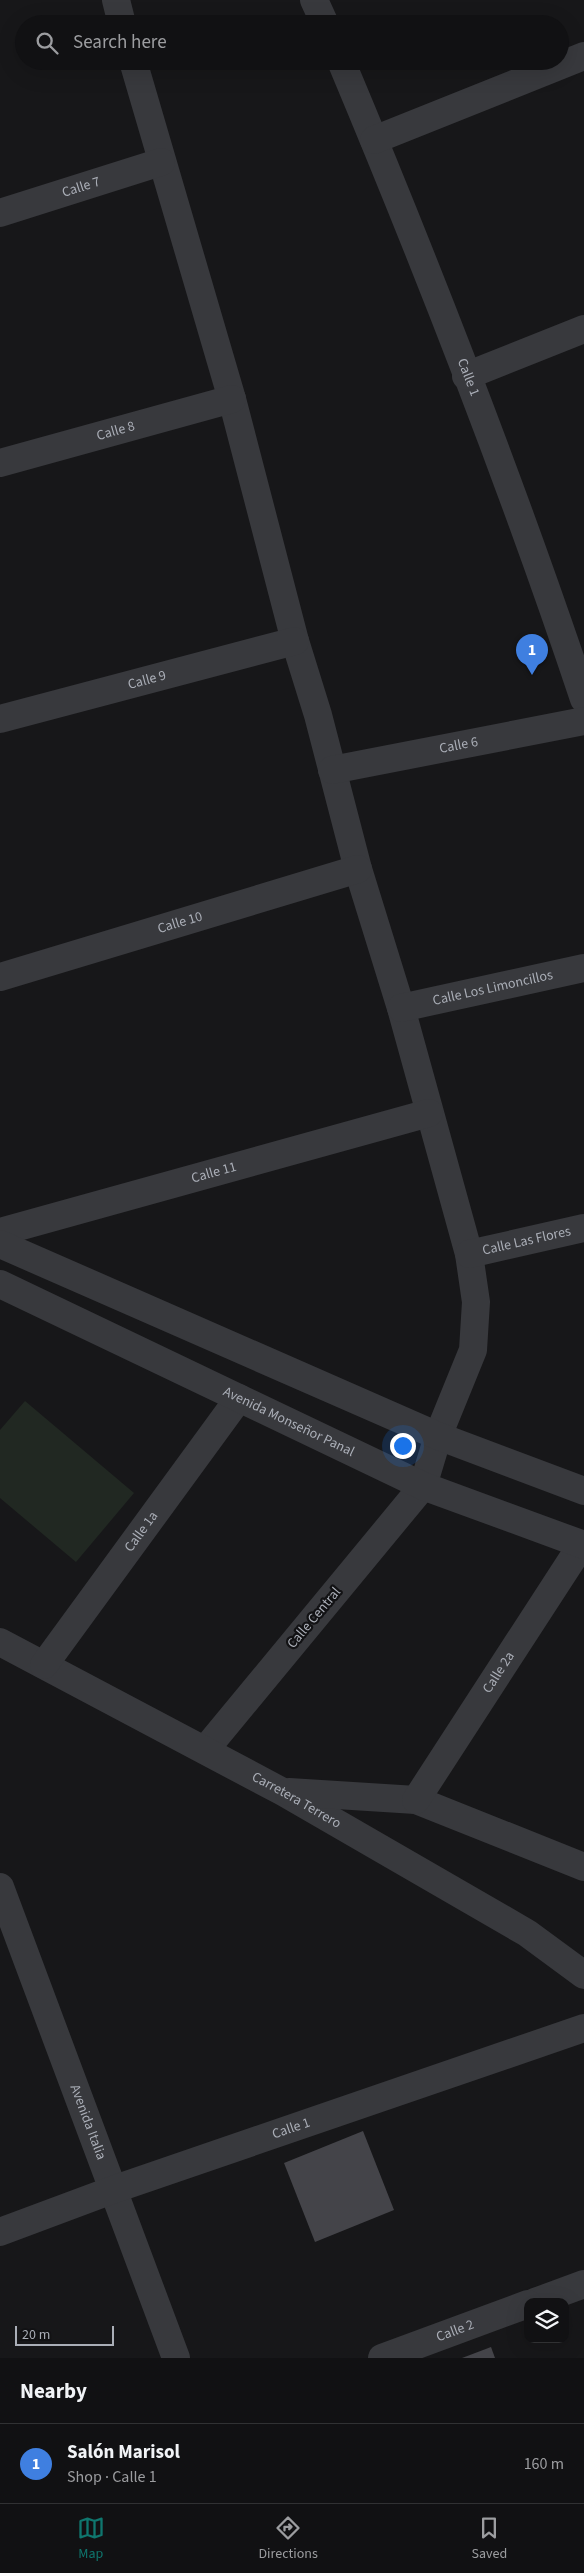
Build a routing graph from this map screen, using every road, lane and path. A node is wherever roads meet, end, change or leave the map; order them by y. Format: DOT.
graph roads {
  1 [pos="116,0"];
  2 [pos="314,0"];
  3 [pos="120,15"];
  4 [pos="321,15"];
  5 [pos="584,56"];
  6 [pos="569,62"];
  7 [pos="135,70"];
  8 [pos="345,70"];
  9 [pos="549,70"];
  10 [pos="374,140"];
  11 [pos="161,162"];
  12 [pos="0,213"];
  13 [pos="584,329"];
  14 [pos="466,376"];
  15 [pos="232,399"];
  16 [pos="0,463"];
  17 [pos="295,642"];
  18 [pos="584,699"];
  19 [pos="0,719"];
  20 [pos="584,721"];
  21 [pos="332,770"];
  22 [pos="358,869"];
  23 [pos="584,968"];
  24 [pos="0,976"];
  25 [pos="401,1008"];
  26 [pos="429,1113"];
  27 [pos="584,1228"];
  28 [pos="0,1232"];
  29 [pos="0,1244"];
  30 [pos="469,1254"];
  31 [pos="0,1284"];
  32 [pos="239,1398"];
  33 [pos="438,1436"];
  34 [pos="423,1486"];
  35 [pos="584,1492"];
  36 [pos="583,1545"];
  37 [pos="0,1642"];
  38 [pos="44,1665"];
  39 [pos="205,1750"];
  40 [pos="283,1792"];
  41 [pos="416,1800"];
  42 [pos="584,1867"];
  43 [pos="0,1887"];
  44 [pos="9,1938"];
  45 [pos="584,1975"];
  46 [pos="584,2028"];
  47 [pos="115,2190"];
  48 [pos="0,2232"];
  49 [pos="584,2284"];
  50 [pos="546,2298"];
  51 [pos="524,2305"];
  52 [pos="176,2358"];
  53 [pos="382,2358"];
  1 -- 3 [label="street"];
  2 -- 4 [label="street"];
  5 -- 6 [label="street"];
  7 -- 11 [label="street"];
  8 -- 10 [label="street, Calle 1"];
  9 -- 10 [label="street"];
  10 -- 14 [label="street, Calle 1"];
  11 -- 12 [label="street, Calle 7"];
  11 -- 15 [label="street"];
  13 -- 14 [label="street"];
  14 -- 18 [label="street, Calle 1"];
  15 -- 16 [label="street, Calle 8"];
  15 -- 17 [label="street"];
  17 -- 19 [label="street, Calle 9"];
  17 -- 21 [label="street"];
  20 -- 21 [label="street, Calle 6"];
  21 -- 22 [label="street"];
  22 -- 24 [label="street, Calle 10"];
  22 -- 25 [label="street"];
  23 -- 25 [label="street, Calle Los Limoncillos"];
  25 -- 26 [label="street"];
  26 -- 28 [label="street, Calle 11"];
  26 -- 30 [label="street"];
  27 -- 30 [label="street, Calle Las Flores"];
  29 -- 33 [label="street"];
  30 -- 33 [label="street"];
  31 -- 32 [label="street, Avenida Monseñor Panal"];
  32 -- 34 [label="street, Avenida Monseñor Panal"];
  32 -- 38 [label="street, Calle 1a"];
  33 -- 34 [label="street"];
  33 -- 35 [label="street"];
  34 -- 36 [label="street, Avenida Monseñor Panal"];
  34 -- 39 [label="street, Calle Central"];
  36 -- 41 [label="street, Calle 2a"];
  37 -- 38 [label="street, Carretera Terrero"];
  38 -- 39 [label="street, Carretera Terrero"];
  39 -- 40 [label="street, Carretera Terrero"];
  40 -- 41 [label="street"];
  40 -- 45 [label="street, Carretera Terrero"];
  41 -- 42 [label="street"];
  43 -- 44 [label="street, Avenida Italia"];
  44 -- 47 [label="street, Avenida Italia"];
  46 -- 47 [label="street, Calle 1"];
  47 -- 48 [label="street, Calle 1"];
  47 -- 52 [label="street, Avenida Italia"];
  49 -- 50 [label="street"];
  51 -- 53 [label="street, Calle 2"];
}
